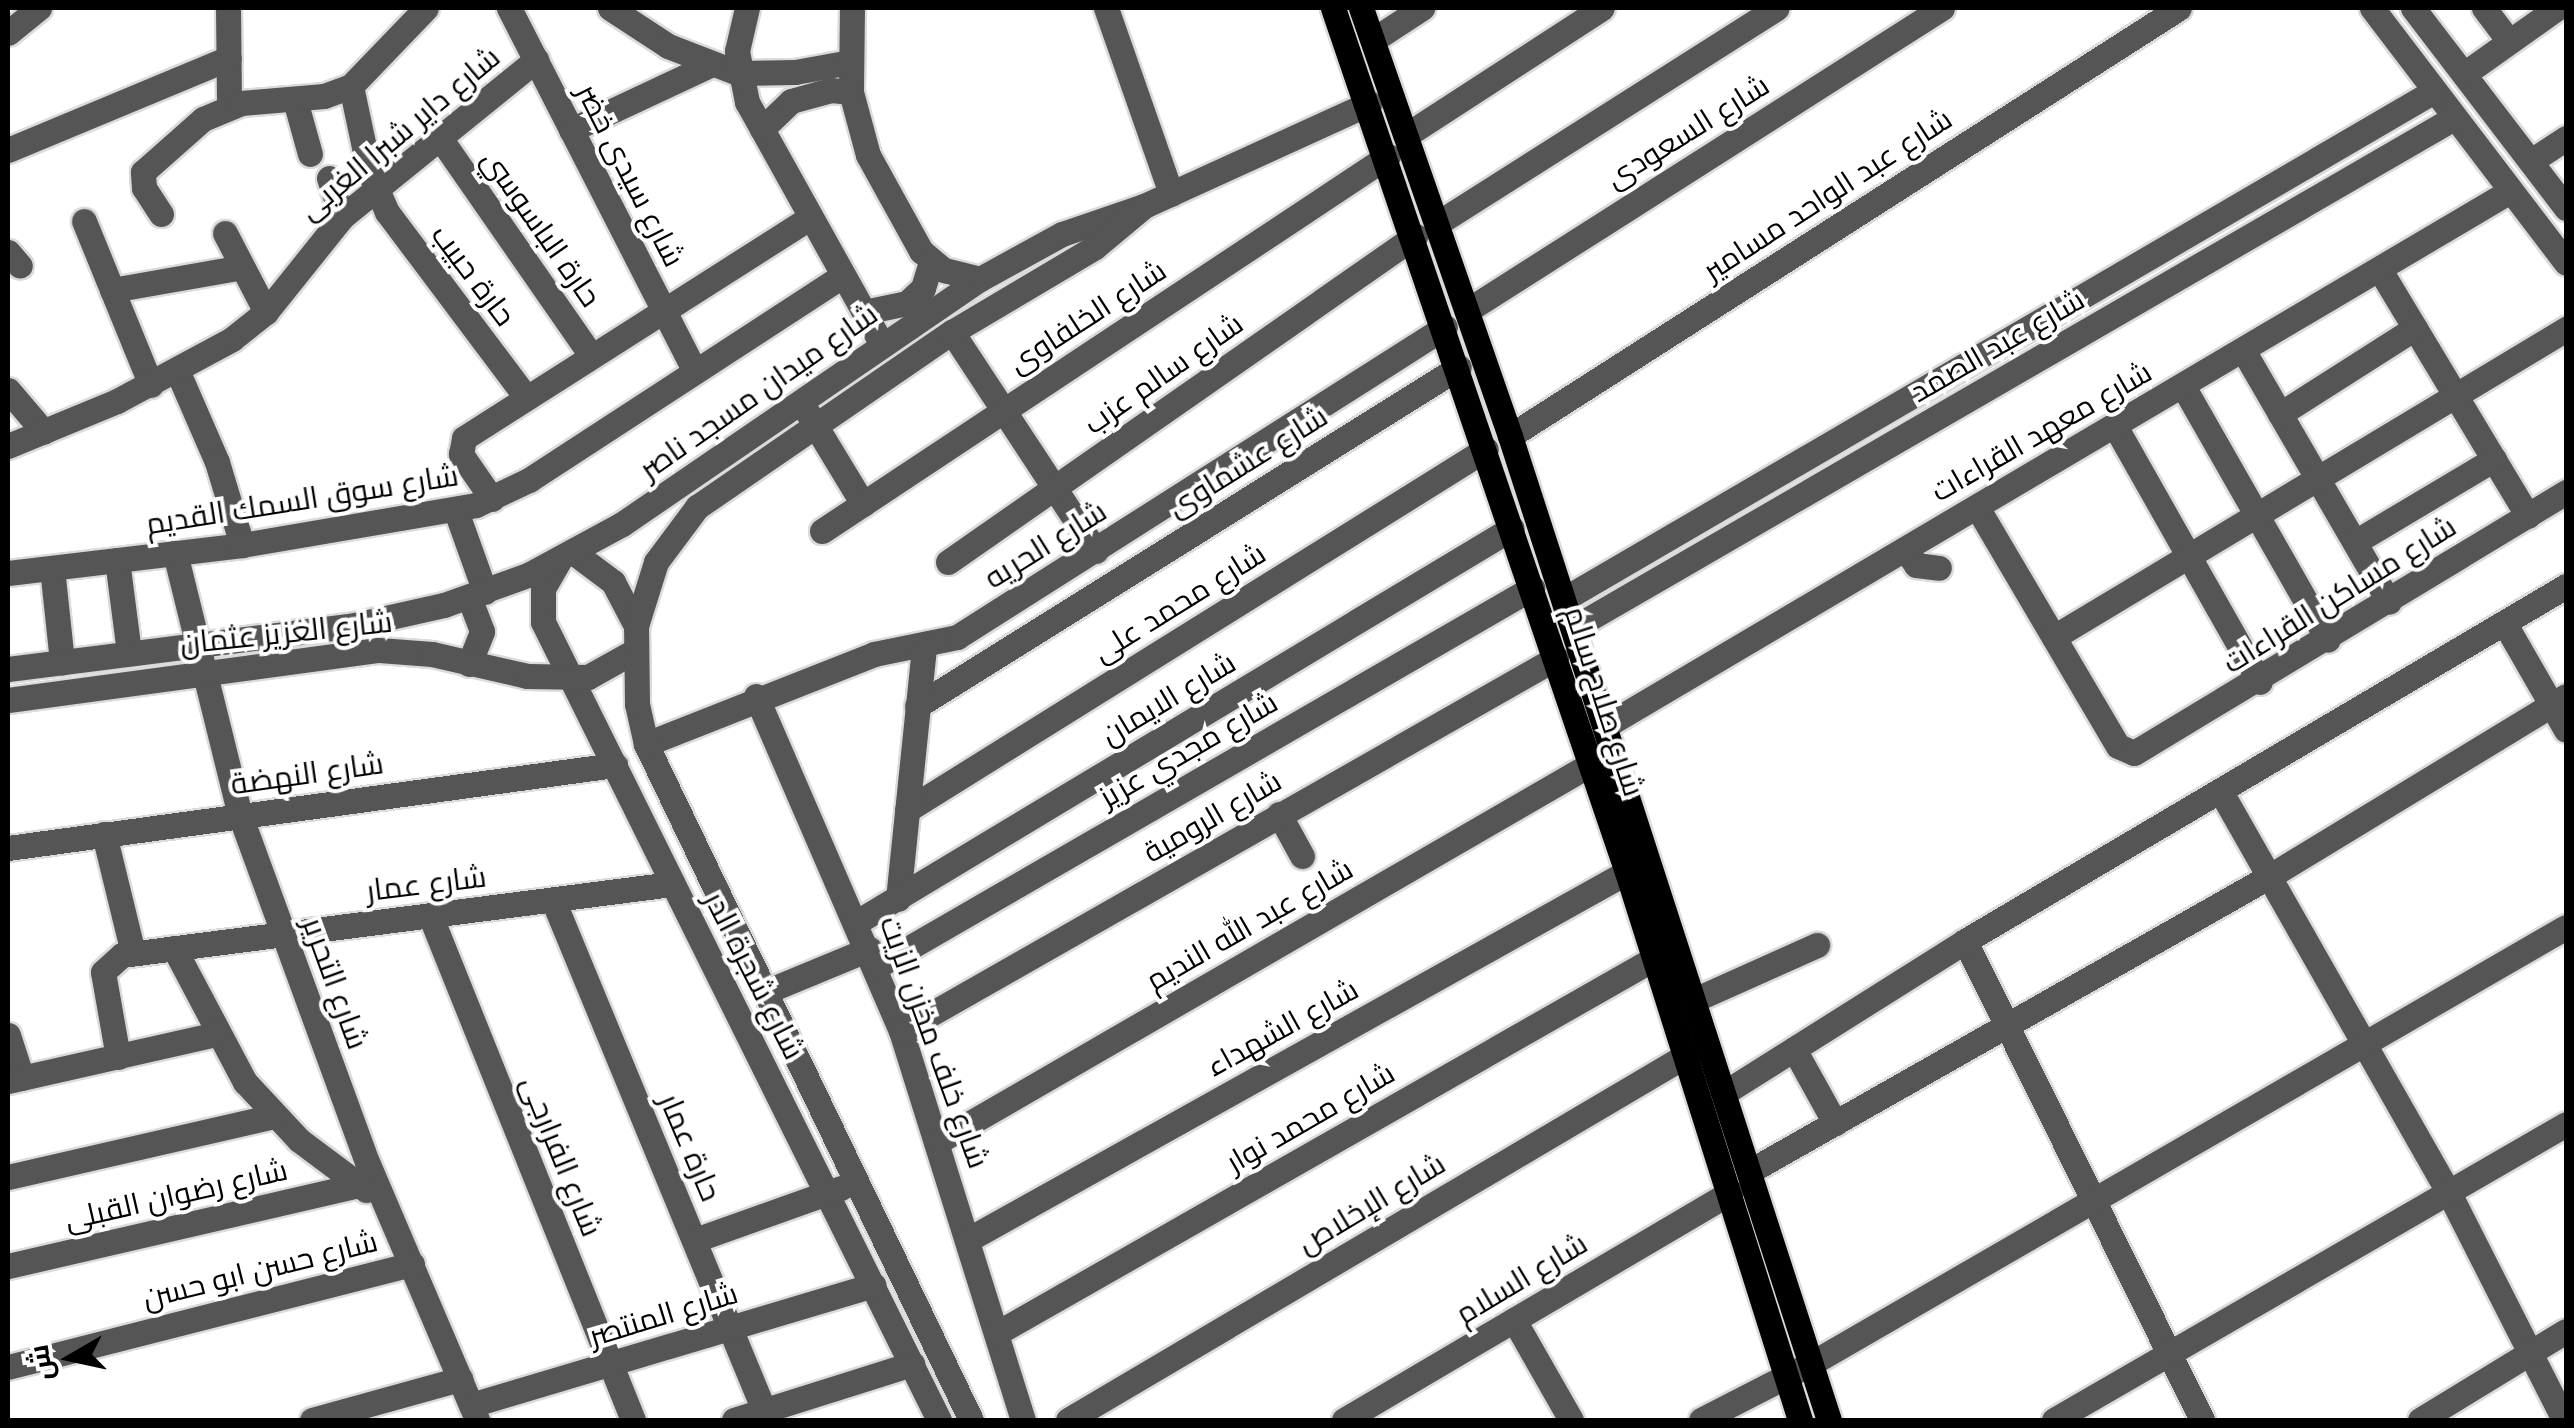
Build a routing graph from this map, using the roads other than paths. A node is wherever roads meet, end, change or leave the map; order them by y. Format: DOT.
graph roads {
  1 [pos="39,8"];
  2 [pos="228,8"];
  3 [pos="426,8"];
  4 [pos="509,8"];
  5 [pos="746,8"];
  6 [pos="852,8"];
  7 [pos="1106,8"];
  8 [pos="1333,8"];
  9 [pos="1361,8"];
  10 [pos="1422,8"];
  11 [pos="1602,8"];
  12 [pos="1777,8"];
  13 [pos="1942,8"];
  14 [pos="2179,8"];
  15 [pos="2372,8"];
  16 [pos="2413,8"];
  17 [pos="2484,8"];
  18 [pos="2557,8"];
  19 [pos="625,12"];
  20 [pos="8,33"];
  21 [pos="1373,40"];
  22 [pos="2509,42"];
  23 [pos="228,58"];
  24 [pos="536,60"];
  25 [pos="850,62"];
  26 [pos="710,65"];
  27 [pos="738,72"];
  28 [pos="2464,74"];
  29 [pos="352,86"];
  30 [pos="2434,91"];
  31 [pos="851,92"];
  32 [pos="295,100"];
  33 [pos="1370,103"];
  34 [pos="229,107"];
  35 [pos="2454,118"];
  36 [pos="762,129"];
  37 [pos="571,130"];
  38 [pos="1408,134"];
  39 [pos="440,138"];
  40 [pos="2566,138"];
  41 [pos="8,150"];
  42 [pos="310,154"];
  43 [pos="1388,156"];
  44 [pos="2531,161"];
  45 [pos="329,178"];
  46 [pos="374,190"];
  47 [pos="2510,191"];
  48 [pos="1171,194"];
  49 [pos="1144,206"];
  50 [pos="2566,208"];
  51 [pos="161,214"];
  52 [pos="342,217"];
  53 [pos="809,218"];
  54 [pos="84,220"];
  55 [pos="1438,223"];
  56 [pos="224,233"];
  57 [pos="1415,236"];
  58 [pos="931,261"];
  59 [pos="2566,263"];
  60 [pos="242,267"];
  61 [pos="2380,270"];
  62 [pos="842,276"];
  63 [pos="980,279"];
  64 [pos="112,290"];
  65 [pos="663,310"];
  66 [pos="1468,310"];
  67 [pos="266,312"];
  68 [pos="864,312"];
  69 [pos="1445,326"];
  70 [pos="2415,328"];
  71 [pos="2566,329"];
  72 [pos="952,332"];
  73 [pos="882,345"];
  74 [pos="2243,350"];
  75 [pos="591,356"];
  76 [pos="1458,367"];
  77 [pos="177,370"];
  78 [pos="694,371"];
  79 [pos="152,385"];
  80 [pos="2182,386"];
  81 [pos="8,390"];
  82 [pos="526,397"];
  83 [pos="2456,397"];
  84 [pos="801,401"];
  85 [pos="1003,410"];
  86 [pos="2280,414"];
  87 [pos="815,424"];
  88 [pos="2115,426"];
  89 [pos="44,432"];
  90 [pos="1510,436"];
  91 [pos="8,446"];
  92 [pos="1486,449"];
  93 [pos="2494,459"];
  94 [pos="2318,480"];
  95 [pos="1054,489"];
  96 [pos="2566,492"];
  97 [pos="492,499"];
  98 [pos="864,504"];
  99 [pos="1978,506"];
  100 [pos="456,511"];
  101 [pos="2257,516"];
  102 [pos="2528,516"];
  103 [pos="1512,528"];
  104 [pos="822,532"];
  105 [pos="2355,542"];
  106 [pos="242,544"];
  107 [pos="1905,549"];
  108 [pos="1096,551"];
  109 [pos="174,553"];
  110 [pos="567,556"];
  111 [pos="2189,557"];
  112 [pos="117,560"];
  113 [pos="948,562"];
  114 [pos="52,568"];
  115 [pos="1938,568"];
  116 [pos="8,574"];
  117 [pos="2566,586"];
  118 [pos="1532,588"];
  119 [pos="477,594"];
  120 [pos="1564,599"];
  121 [pos="2390,602"];
  122 [pos="402,616"];
  123 [pos="2506,624"];
  124 [pos="1573,628"];
  125 [pos="2054,637"];
  126 [pos="634,639"];
  127 [pos="2328,640"];
  128 [pos="195,644"];
  129 [pos="924,646"];
  130 [pos="130,653"];
  131 [pos="1556,658"];
  132 [pos="62,662"];
  133 [pos="469,664"];
  134 [pos="8,669"];
  135 [pos="202,674"];
  136 [pos="571,678"];
  137 [pos="2260,682"];
  138 [pos="756,696"];
  139 [pos="8,700"];
  140 [pos="2559,700"];
  141 [pos="917,706"];
  142 [pos="1604,726"];
  143 [pos="2566,730"];
  144 [pos="646,744"];
  145 [pos="615,764"];
  146 [pos="1591,764"];
  147 [pos="2221,792"];
  148 [pos="907,810"];
  149 [pos="1279,814"];
  150 [pos="240,815"];
  151 [pos="104,834"];
  152 [pos="8,848"];
  153 [pos="1302,856"];
  154 [pos="1628,872"];
  155 [pos="2270,876"];
  156 [pos="672,884"];
  157 [pos="898,899"];
  158 [pos="552,900"];
  159 [pos="430,915"];
  160 [pos="857,922"];
  161 [pos="2566,926"];
  162 [pos="284,934"];
  163 [pos="1966,941"];
  164 [pos="1817,945"];
  165 [pos="174,948"];
  166 [pos="133,954"];
  167 [pos="872,958"];
  168 [pos="1656,958"];
  169 [pos="766,992"];
  170 [pos="1694,1000"];
  171 [pos="2007,1024"];
  172 [pos="901,1030"];
  173 [pos="216,1034"];
  174 [pos="8,1035"];
  175 [pos="2365,1042"];
  176 [pos="1697,1048"];
  177 [pos="1794,1049"];
  178 [pos="118,1057"];
  179 [pos="15,1080"];
  180 [pos="1724,1094"];
  181 [pos="274,1116"];
  182 [pos="1835,1122"];
  183 [pos="2566,1124"];
  184 [pos="939,1141"];
  185 [pos="1750,1172"];
  186 [pos="8,1177"];
  187 [pos="856,1183"];
  188 [pos="360,1185"];
  189 [pos="2448,1191"];
  190 [pos="830,1192"];
  191 [pos="1731,1192"];
  192 [pos="2089,1201"];
  193 [pos="386,1204"];
  194 [pos="969,1238"];
  195 [pos="695,1240"];
  196 [pos="412,1264"];
  197 [pos="8,1266"];
  198 [pos="874,1285"];
  199 [pos="1514,1320"];
  200 [pos="730,1328"];
  201 [pos="2566,1330"];
  202 [pos="997,1333"];
  203 [pos="2168,1354"];
  204 [pos="2529,1354"];
  205 [pos="610,1364"];
  206 [pos="912,1364"];
  207 [pos="1812,1364"];
  208 [pos="8,1367"];
  209 [pos="1787,1377"];
  210 [pos="460,1379"];
  211 [pos="474,1413"];
  212 [pos="766,1416"];
  213 [pos="324,1419"];
  214 [pos="633,1420"];
  215 [pos="734,1420"];
  216 [pos="939,1420"];
  217 [pos="971,1420"];
  218 [pos="1023,1420"];
  219 [pos="1068,1420"];
  220 [pos="1344,1420"];
  221 [pos="1571,1420"];
  222 [pos="1701,1420"];
  223 [pos="1800,1420"];
  224 [pos="1829,1420"];
  225 [pos="2054,1420"];
  226 [pos="2202,1420"];
  227 [pos="2420,1420"];
  228 [pos="2564,1420"];
  1 -- 20 [label="street"];
  2 -- 23 [label="street"];
  3 -- 29 [label="street"];
  4 -- 24 [label="street, شارع سيدى خضر"];
  5 -- 27 [label="street"];
  6 -- 25 [label="street"];
  7 -- 48 [label="street"];
  8 -- 33 [label="main road, شارع صلاح سالم"];
  9 -- 21 [label="main road, شارع صلاح سالم"];
  10 -- 21 [label="street"];
  11 -- 38 [label="street"];
  12 -- 55 [label="street"];
  13 -- 66 [label="street, شارع السعودى"];
  14 -- 90 [label="street, شارع عبد الواحد مسامير"];
  15 -- 30 [label="street"];
  16 -- 28 [label="street"];
  17 -- 22 [label="street"];
  18 -- 22 [label="street"];
  19 -- 26 [label="street"];
  21 -- 38 [label="main road, شارع صلاح سالم"];
  22 -- 28 [label="street"];
  23 -- 34 [label="street"];
  23 -- 41 [label="street"];
  24 -- 37 [label="street, شارع سيدى خضر"];
  24 -- 39 [label="street, شارع داير شبرا الغربى"];
  25 -- 27 [label="street"];
  25 -- 31 [label="street"];
  26 -- 27 [label="street"];
  26 -- 37 [label="street"];
  27 -- 36 [label="street"];
  28 -- 44 [label="street"];
  29 -- 32 [label="street"];
  29 -- 46 [label="street"];
  30 -- 35 [label="street"];
  30 -- 120 [label="street, شارع عبد الصمد"];
  31 -- 36 [label="street"];
  31 -- 58 [label="street"];
  32 -- 34 [label="street"];
  32 -- 42 [label="street"];
  33 -- 43 [label="main road, شارع صلاح سالم"];
  33 -- 48 [label="street, شارع ميدان مسجد ناصر"];
  34 -- 51 [label="street"];
  35 -- 47 [label="street"];
  35 -- 124 [label="street, شارع عبد الصمد"];
  36 -- 53 [label="street"];
  37 -- 65 [label="street, شارع سيدى خضر"];
  38 -- 55 [label="main road, شارع صلاح سالم"];
  39 -- 46 [label="street, شارع داير شبرا الغربى"];
  39 -- 75 [label="street, حارة الباسوسي"];
  40 -- 44 [label="street"];
  43 -- 57 [label="main road, شارع صلاح سالم"];
  43 -- 85 [label="street, شارع الخلفاوى"];
  44 -- 50 [label="street"];
  45 -- 52 [label="street"];
  46 -- 52 [label="street, شارع داير شبرا الغربى"];
  46 -- 82 [label="street, حارة حبيب"];
  47 -- 59 [label="street"];
  47 -- 61 [label="street, شارع معهد القراءات"];
  48 -- 49 [label="street, شارع ميدان مسجد ناصر"];
  49 -- 63 [label="street, شارع ميدان مسجد ناصر"];
  49 -- 72 [label="street, شارع ميدان مسجد ناصر"];
  52 -- 67 [label="street, شارع داير شبرا الغربى"];
  53 -- 62 [label="street"];
  53 -- 65 [label="street"];
  54 -- 64 [label="street"];
  55 -- 66 [label="main road, شارع صلاح سالم"];
  56 -- 60 [label="street"];
  57 -- 69 [label="main road, شارع صلاح سالم"];
  57 -- 95 [label="street, شارع سالم عزب"];
  58 -- 63 [label="street"];
  58 -- 68 [label="street"];
  60 -- 64 [label="street"];
  60 -- 67 [label="street"];
  61 -- 70 [label="street"];
  61 -- 74 [label="street, شارع معهد القراءات"];
  62 -- 68 [label="street"];
  62 -- 78 [label="street, شارع سوق السمك القديم"];
  63 -- 73 [label="street, شارع ميدان مسجد ناصر"];
  64 -- 79 [label="street"];
  65 -- 75 [label="street"];
  65 -- 78 [label="street, شارع سيدى خضر"];
  66 -- 90 [label="main road, شارع صلاح سالم"];
  67 -- 77 [label="street, شارع داير شبرا الغربى"];
  68 -- 73 [label="street"];
  69 -- 76 [label="main road, شارع صلاح سالم"];
  69 -- 108 [label="street, شارع الحريه"];
  70 -- 83 [label="street"];
  70 -- 86 [label="street"];
  71 -- 83 [label="street"];
  72 -- 85 [label="street"];
  72 -- 87 [label="street, شارع ميدان مسجد ناصر"];
  73 -- 84 [label="street, شارع ميدان مسجد ناصر"];
  74 -- 80 [label="street, شارع معهد القراءات"];
  74 -- 86 [label="street"];
  75 -- 82 [label="street"];
  76 -- 92 [label="main road, شارع صلاح سالم"];
  76 -- 141 [label="street, شارع عشماوى"];
  77 -- 79 [label="street, شارع داير شبرا الغربى"];
  77 -- 106 [label="street"];
  78 -- 97 [label="street, شارع سوق السمك القديم"];
  79 -- 89 [label="street, شارع داير شبرا الغربى"];
  80 -- 88 [label="street, شارع معهد القراءات"];
  80 -- 101 [label="street"];
  81 -- 89 [label="street"];
  82 -- 97 [label="street"];
  83 -- 93 [label="street"];
  83 -- 94 [label="street"];
  84 -- 87 [label="street"];
  84 -- 110 [label="street, شارع ميدان مسجد ناصر"];
  85 -- 95 [label="street"];
  85 -- 98 [label="street, شارع الخلفاوى"];
  86 -- 94 [label="street"];
  87 -- 98 [label="street"];
  87 -- 126 [label="street, شارع ميدان مسجد ناصر"];
  88 -- 99 [label="street, شارع معهد القراءات"];
  88 -- 111 [label="street"];
  89 -- 91 [label="street, شارع داير شبرا الغربى"];
  90 -- 120 [label="main road, شارع صلاح سالم"];
  92 -- 103 [label="main road, شارع صلاح سالم"];
  92 -- 148 [label="street, شارع محمد على"];
  93 -- 102 [label="street"];
  93 -- 105 [label="street"];
  94 -- 101 [label="street"];
  94 -- 105 [label="street"];
  95 -- 108 [label="street"];
  95 -- 113 [label="street, شارع سالم عزب"];
  96 -- 102 [label="street, شارع مساكن القراءات"];
  97 -- 100 [label="street, شارع سوق السمك القديم"];
  98 -- 104 [label="street, شارع الخلفاوى"];
  99 -- 107 [label="street, شارع معهد القراءات"];
  99 -- 125 [label="street"];
  100 -- 106 [label="street, شارع سوق السمك القديم"];
  100 -- 119 [label="street"];
  101 -- 111 [label="street"];
  101 -- 127 [label="street"];
  102 -- 121 [label="street, شارع مساكن القراءات"];
  103 -- 118 [label="main road, شارع صلاح سالم"];
  103 -- 157 [label="street, شارع الايمان"];
  105 -- 121 [label="street"];
  106 -- 109 [label="street, شارع سوق السمك القديم"];
  107 -- 115 [label="street"];
  107 -- 142 [label="street, شارع معهد القراءات"];
  108 -- 129 [label="street, شارع الحريه"];
  109 -- 112 [label="street, شارع سوق السمك القديم"];
  109 -- 128 [label="street, شارع التحرير"];
  110 -- 119 [label="street, شارع ميدان مسجد ناصر"];
  110 -- 126 [label="street"];
  110 -- 136 [label="street, شارع شجرة الدر"];
  111 -- 125 [label="street"];
  111 -- 137 [label="street"];
  112 -- 114 [label="street, شارع سوق السمك القديم"];
  112 -- 130 [label="street"];
  114 -- 116 [label="street, شارع سوق السمك القديم"];
  114 -- 132 [label="street"];
  117 -- 123 [label="street"];
  118 -- 131 [label="main road, شارع صلاح سالم"];
  118 -- 167 [label="street, شارع مجدي عزيز"];
  119 -- 122 [label="street, شارع ميدان مسجد ناصر"];
  119 -- 133 [label="street"];
  120 -- 124 [label="main road, شارع صلاح سالم"];
  121 -- 127 [label="street, شارع مساكن القراءات"];
  122 -- 128 [label="street, شارع العزيز عثمان"];
  123 -- 140 [label="street"];
  123 -- 147 [label="street"];
  124 -- 142 [label="main road, شارع صلاح سالم"];
  125 -- 137 [label="street, شارع مساكن القراءات"];
  126 -- 136 [label="street"];
  126 -- 144 [label="street, شارع شجرة الدر"];
  127 -- 137 [label="street, شارع مساكن القراءات"];
  128 -- 130 [label="street, شارع العزيز عثمان"];
  128 -- 135 [label="street, شارع التحرير"];
  129 -- 138 [label="street, شارع الحريه"];
  129 -- 141 [label="street"];
  130 -- 132 [label="street, شارع العزيز عثمان"];
  131 -- 146 [label="main road, شارع صلاح سالم"];
  131 -- 149 [label="street, شارع الرومية"];
  132 -- 134 [label="street, شارع العزيز عثمان"];
  133 -- 135 [label="street, شارع العزيز عثمان"];
  133 -- 136 [label="street, شارع العزيز عثمان"];
  135 -- 139 [label="street, شارع العزيز عثمان"];
  135 -- 150 [label="street, شارع التحرير"];
  136 -- 145 [label="street, شارع شجرة الدر"];
  138 -- 144 [label="street, شارع الحريه"];
  138 -- 160 [label="street, شارع خلف مخزن الزيت"];
  140 -- 143 [label="street"];
  140 -- 155 [label="street"];
  141 -- 148 [label="street"];
  142 -- 170 [label="main road, شارع صلاح سالم"];
  144 -- 169 [label="street, شارع شجرة الدر"];
  145 -- 150 [label="street, شارع النهضة"];
  145 -- 156 [label="street, شارع شجرة الدر"];
  146 -- 154 [label="main road, شارع صلاح سالم"];
  146 -- 184 [label="street, شارع عبد الله النديم"];
  147 -- 155 [label="street"];
  147 -- 163 [label="street"];
  148 -- 157 [label="street"];
  149 -- 153 [label="street"];
  149 -- 172 [label="street, شارع الرومية"];
  150 -- 151 [label="street, شارع النهضة"];
  150 -- 162 [label="street, شارع التحرير"];
  151 -- 152 [label="street, شارع النهضة"];
  151 -- 166 [label="street"];
  154 -- 168 [label="main road, شارع صلاح سالم"];
  154 -- 194 [label="street, شارع الشهداء"];
  155 -- 171 [label="street"];
  155 -- 175 [label="street"];
  156 -- 158 [label="street, شارع عمار"];
  156 -- 190 [label="street, شارع شجرة الدر"];
  157 -- 160 [label="street, شارع الايمان"];
  158 -- 159 [label="street, شارع عمار"];
  158 -- 195 [label="street, حارة عمار"];
  159 -- 162 [label="street, شارع عمار"];
  159 -- 205 [label="street, شارع الفرارجى"];
  160 -- 167 [label="street, شارع خلف مخزن الزيت"];
  161 -- 175 [label="street"];
  162 -- 165 [label="street, شارع عمار"];
  162 -- 193 [label="street, شارع التحرير"];
  163 -- 171 [label="street"];
  163 -- 177 [label="street"];
  164 -- 170 [label="street"];
  165 -- 166 [label="street, شارع عمار"];
  165 -- 173 [label="street"];
  166 -- 178 [label="street"];
  167 -- 169 [label="street, شارع مجدي عزيز"];
  167 -- 172 [label="street, شارع خلف مخزن الزيت"];
  168 -- 176 [label="main road, شارع صلاح سالم"];
  168 -- 202 [label="street, شارع محمد نوار"];
  169 -- 187 [label="street, شارع شجرة الدر"];
  170 -- 176 [label="main road, شارع صلاح سالم"];
  171 -- 182 [label="street"];
  171 -- 192 [label="street"];
  172 -- 184 [label="street, شارع خلف مخزن الزيت"];
  173 -- 178 [label="street"];
  173 -- 181 [label="street"];
  174 -- 179 [label="street"];
  175 -- 189 [label="street"];
  175 -- 192 [label="street"];
  176 -- 180 [label="main road, شارع صلاح سالم"];
  176 -- 191 [label="main road, شارع صلاح سالم"];
  176 -- 219 [label="street, شارع الإخلاص"];
  177 -- 180 [label="street"];
  177 -- 182 [label="street"];
  178 -- 179 [label="street"];
  180 -- 185 [label="main road, شارع صلاح سالم"];
  181 -- 186 [label="street"];
  181 -- 188 [label="street"];
  182 -- 185 [label="street"];
  183 -- 189 [label="street"];
  184 -- 194 [label="street, شارع خلف مخزن الزيت"];
  185 -- 207 [label="main road, شارع صلاح سالم"];
  187 -- 190 [label="street"];
  187 -- 217 [label="street, شارع شجرة الدر"];
  188 -- 193 [label="street"];
  188 -- 197 [label="street, شارع رضوان القبلى"];
  189 -- 203 [label="street"];
  189 -- 204 [label="street"];
  190 -- 195 [label="street"];
  190 -- 198 [label="street, شارع شجرة الدر"];
  191 -- 199 [label="street, شارع السلام"];
  191 -- 209 [label="main road, شارع صلاح سالم"];
  192 -- 203 [label="street"];
  192 -- 207 [label="street"];
  193 -- 196 [label="street, شارع التحرير"];
  194 -- 202 [label="street, شارع خلف مخزن الزيت"];
  195 -- 200 [label="street, حارة عمار"];
  196 -- 208 [label="street, شارع حسن ابو حسن"];
  196 -- 210 [label="street, شارع التحرير"];
  198 -- 200 [label="street, شارع المنتصر"];
  198 -- 206 [label="street, شارع شجرة الدر"];
  199 -- 220 [label="street, شارع السلام"];
  199 -- 221 [label="street"];
  200 -- 205 [label="street, شارع المنتصر"];
  200 -- 212 [label="street, حارة عمار"];
  201 -- 204 [label="street"];
  202 -- 218 [label="street, شارع خلف مخزن الزيت"];
  203 -- 225 [label="street"];
  203 -- 226 [label="street"];
  204 -- 227 [label="street"];
  204 -- 228 [label="street"];
  205 -- 211 [label="street, شارع المنتصر"];
  205 -- 214 [label="street, شارع الفرارجى"];
  206 -- 212 [label="street"];
  206 -- 216 [label="street, شارع شجرة الدر"];
  207 -- 209 [label="street"];
  207 -- 224 [label="main road, شارع صلاح سالم"];
  209 -- 222 [label="street"];
  209 -- 223 [label="main road, شارع صلاح سالم"];
  210 -- 211 [label="street, شارع التحرير"];
  210 -- 213 [label="street"];
  212 -- 215 [label="street"];
}
